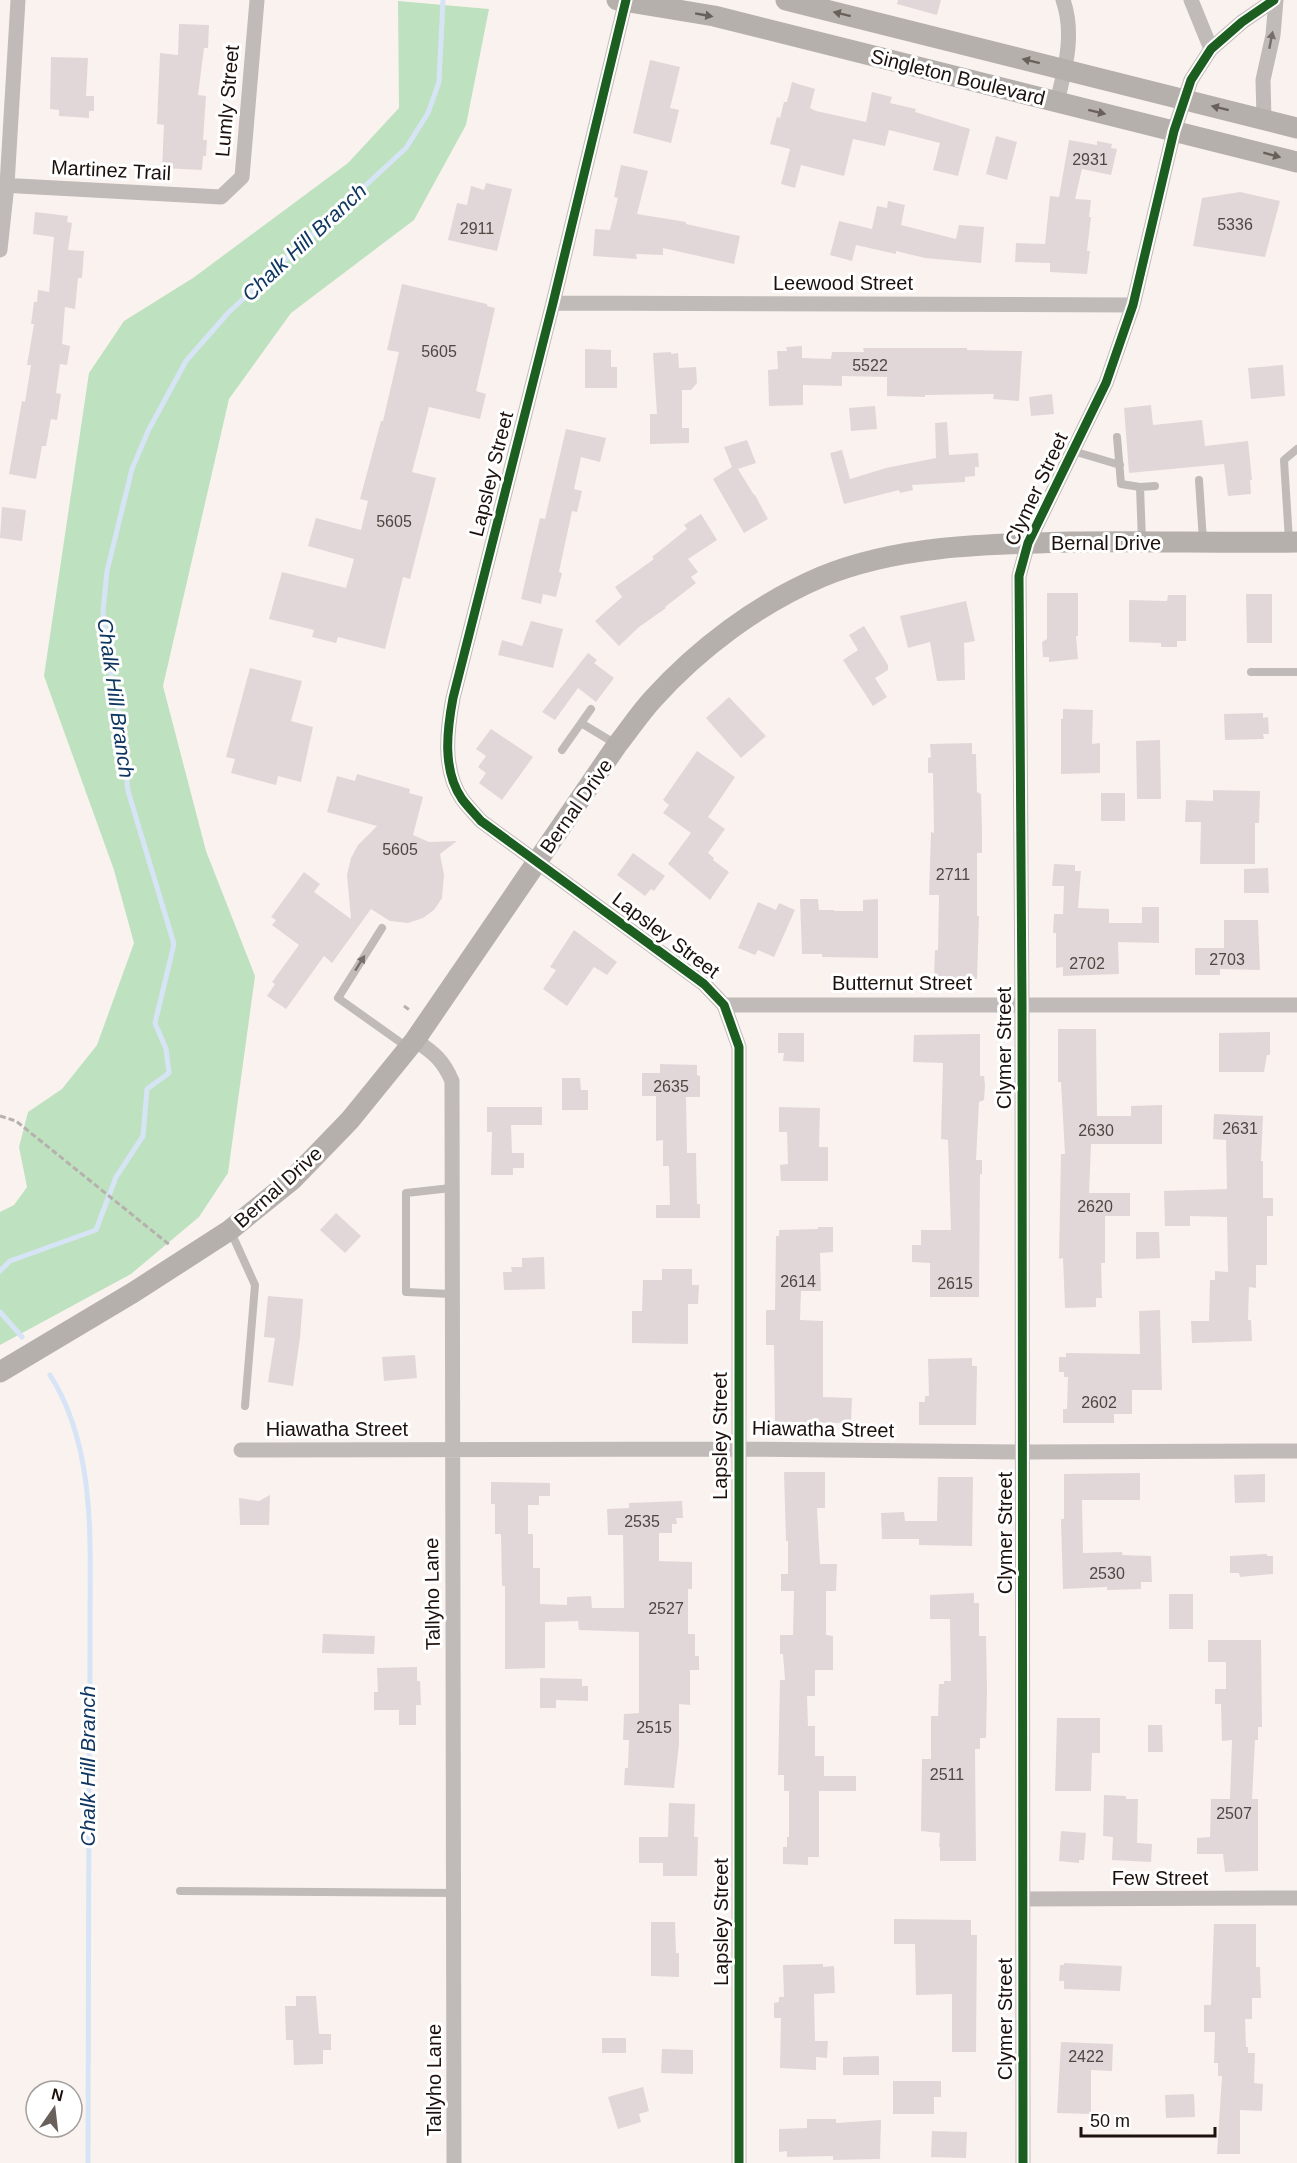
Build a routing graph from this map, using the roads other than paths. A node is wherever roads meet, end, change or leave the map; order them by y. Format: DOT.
graph roads {
  1 [pos="18,0"];
  2 [pos="257,0"];
  3 [pos="617,0"];
  4 [pos="626,0"];
  5 [pos="786,0"];
  6 [pos="1063,0"];
  7 [pos="1191,0"];
  8 [pos="1275,0"];
  9 [pos="814,3"];
  10 [pos="1211,49"];
  11 [pos="1065,69"];
  12 [pos="1184,99"];
  13 [pos="1057,102"];
  14 [pos="1264,119"];
  15 [pos="1297,128"];
  16 [pos="1174,131"];
  17 [pos="1297,162"];
  18 [pos="4,185"];
  19 [pos="221,197"];
  20 [pos="0,250"];
  21 [pos="553,303"];
  22 [pos="1133,305"];
  23 [pos="1117,437"];
  24 [pos="1297,449"];
  25 [pos="1073,452"];
  26 [pos="1120,465"];
  27 [pos="1199,480"];
  28 [pos="1155,486"];
  29 [pos="1140,487"];
  30 [pos="1143,542"];
  31 [pos="1203,542"];
  32 [pos="1293,542"];
  33 [pos="1028,543"];
  34 [pos="1251,672"];
  35 [pos="1297,672"];
  36 [pos="591,709"];
  37 [pos="581,723"];
  38 [pos="617,745"];
  39 [pos="562,750"];
  40 [pos="537,862"];
  41 [pos="382,928"];
  42 [pos="1022,1004"];
  43 [pos="724,1005"];
  44 [pos="1297,1005"];
  45 [pos="412,1044"];
  46 [pos="451,1188"];
  47 [pos="230,1230"];
  48 [pos="452,1293"];
  49 [pos="0,1372"];
  50 [pos="245,1406"];
  51 [pos="451,1449"];
  52 [pos="738,1449"];
  53 [pos="241,1450"];
  54 [pos="1297,1451"];
  55 [pos="1023,1452"];
  56 [pos="180,1891"];
  57 [pos="456,1893"];
  58 [pos="1297,1898"];
  59 [pos="1023,1899"];
  60 [pos="454,2163"];
  61 [pos="739,2163"];
  62 [pos="1023,2163"];
  1 -- 18 [label="street"];
  2 -- 19 [label="street, Lumly Street"];
  3 -- 4 [label="street, Singleton Boulevard"];
  4 -- 13 [label="street, Singleton Boulevard, one-way"];
  4 -- 21 [label="street, Lapsley Street"];
  5 -- 9 [label="street, Singleton Boulevard"];
  6 -- 11 [label="street"];
  7 -- 10 [label="street"];
  8 -- 10 [label="street, Clymer Street"];
  14 -- 8 [label="street, Clymer Street, one-way"];
  11 -- 9 [label="street, Singleton Boulevard, one-way"];
  10 -- 12 [label="street, Clymer Street"];
  11 -- 12 [label="street, Singleton Boulevard"];
  11 -- 13 [label="street"];
  14 -- 12 [label="street, Singleton Boulevard, one-way"];
  12 -- 16 [label="street, Clymer Street"];
  13 -- 16 [label="street, Singleton Boulevard, one-way"];
  14 -- 15 [label="street, Singleton Boulevard"];
  16 -- 17 [label="street, Singleton Boulevard, one-way"];
  16 -- 22 [label="street, Clymer Street"];
  18 -- 19 [label="street, Martinez Trail"];
  18 -- 20 [label="street"];
  21 -- 22 [label="street, Leewood Street"];
  21 -- 40 [label="street, Lapsley Street"];
  22 -- 25 [label="street, Clymer Street"];
  23 -- 26 [label="lane"];
  24 -- 32 [label="lane"];
  25 -- 26 [label="lane"];
  25 -- 33 [label="street, Clymer Street"];
  26 -- 29 [label="lane"];
  27 -- 31 [label="lane"];
  28 -- 29 [label="lane"];
  29 -- 30 [label="lane"];
  30 -- 31 [label="street, Bernal Drive"];
  30 -- 33 [label="street, Bernal Drive"];
  31 -- 32 [label="street, Bernal Drive"];
  33 -- 38 [label="street, Bernal Drive"];
  33 -- 42 [label="street, Clymer Street"];
  34 -- 35 [label="lane"];
  36 -- 37 [label="lane"];
  37 -- 38 [label="lane"];
  37 -- 39 [label="lane"];
  38 -- 40 [label="street, Bernal Drive"];
  40 -- 43 [label="street, Lapsley Street"];
  40 -- 45 [label="street, Bernal Drive"];
  45 -- 41 [label="lane, one-way"];
  42 -- 43 [label="street, Butternut Street"];
  42 -- 44 [label="street, Butternut Street"];
  42 -- 55 [label="street, Clymer Street"];
  43 -- 52 [label="street, Lapsley Street"];
  45 -- 46 [label="street, Tallyho Lane"];
  45 -- 47 [label="street, Bernal Drive"];
  46 -- 48 [label="street, Tallyho Lane"];
  46 -- 48 [label="lane"];
  47 -- 49 [label="street, Bernal Drive"];
  47 -- 50 [label="lane"];
  48 -- 51 [label="street, Tallyho Lane"];
  51 -- 52 [label="street, Hiawatha Street"];
  51 -- 53 [label="street, Hiawatha Street"];
  51 -- 57 [label="street, Tallyho Lane"];
  52 -- 55 [label="street, Hiawatha Street"];
  52 -- 61 [label="street, Lapsley Street"];
  54 -- 55 [label="street, Hiawatha Street"];
  55 -- 59 [label="street, Clymer Street"];
  56 -- 57 [label="lane"];
  57 -- 60 [label="street, Tallyho Lane"];
  58 -- 59 [label="street, Few Street"];
  59 -- 62 [label="street, Clymer Street"];
}
